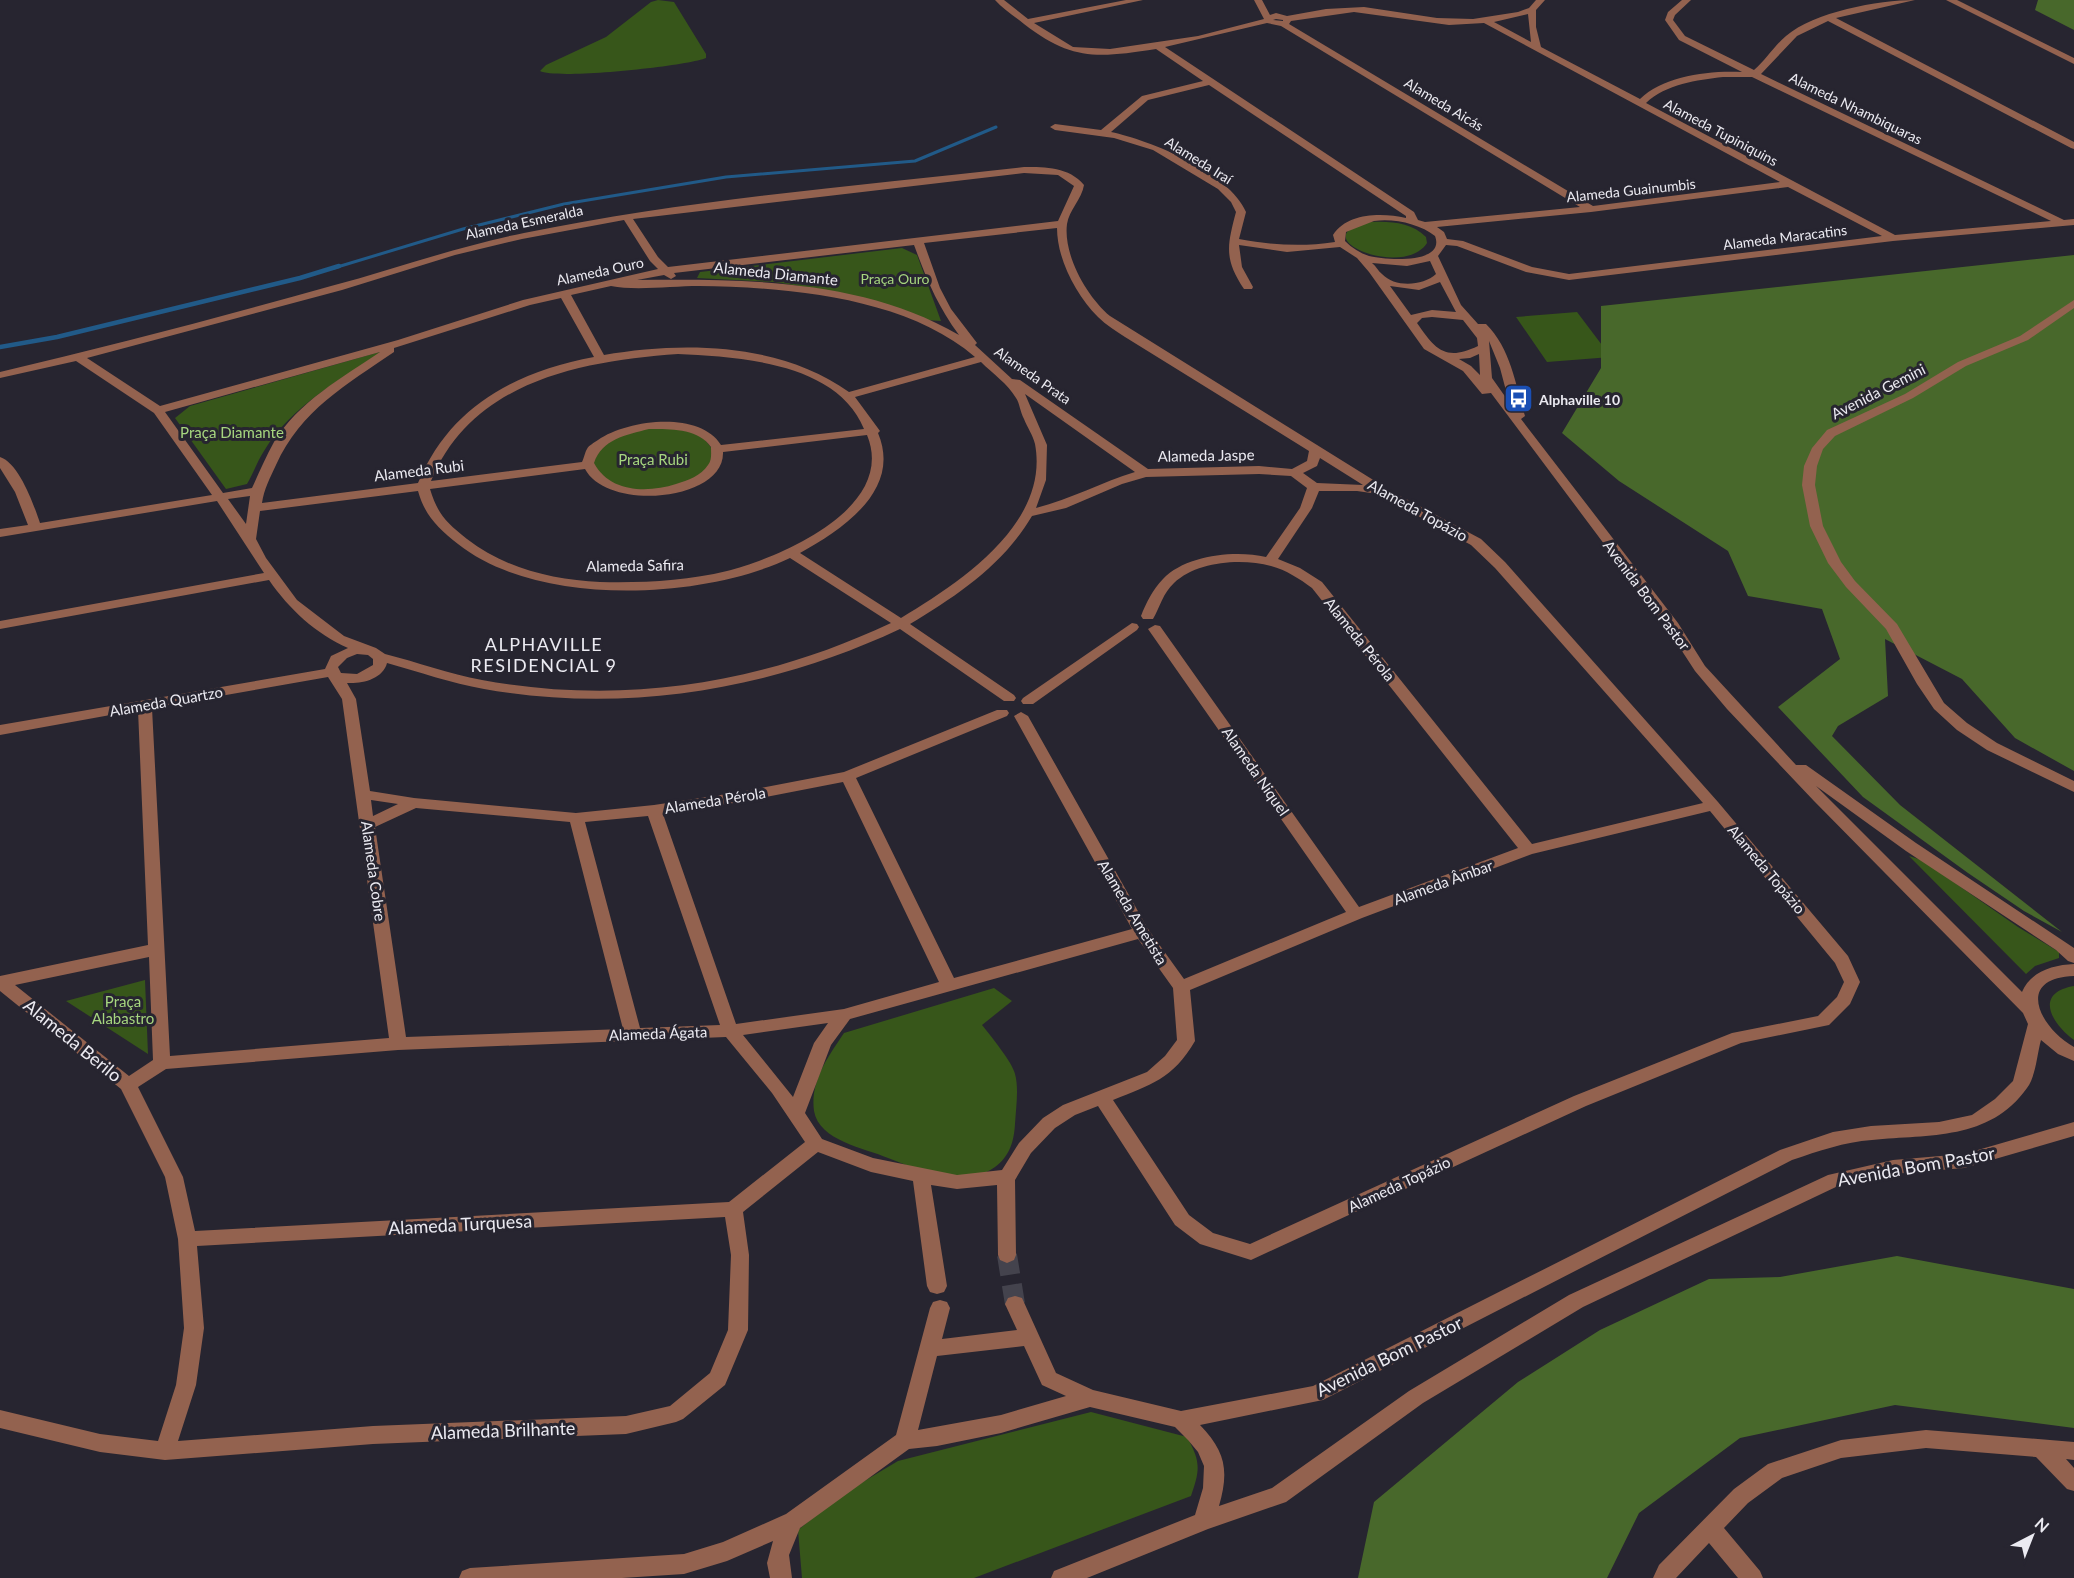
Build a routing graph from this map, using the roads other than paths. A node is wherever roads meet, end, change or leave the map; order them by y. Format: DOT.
graph roads {
  1 [pos="999,0"];
  2 [pos="1140,0"];
  3 [pos="1538,0"];
  4 [pos="1687,0"];
  5 [pos="1911,0"];
  6 [pos="1950,0"];
  7 [pos="1260,3"];
  8 [pos="1532,10"];
  9 [pos="1829,18"];
  10 [pos="1276,20"];
  11 [pos="1029,21"];
  12 [pos="1486,21"];
  13 [pos="1156,45"];
  14 [pos="1537,48"];
  15 [pos="2074,61"];
  16 [pos="1768,62"];
  17 [pos="1739,67"];
  18 [pos="1758,76"];
  19 [pos="1209,82"];
  20 [pos="1640,104"];
  21 [pos="1055,127"];
  22 [pos="1104,134"];
  23 [pos="2074,146"];
  24 [pos="1788,184"];
  25 [pos="1391,203"];
  26 [pos="1591,209"];
  27 [pos="626,216"];
  28 [pos="1381,217"];
  29 [pos="1476,219"];
  30 [pos="1413,221"];
  31 [pos="2068,222"];
  32 [pos="1062,224"];
  33 [pos="1425,225"];
  34 [pos="1440,238"];
  35 [pos="1893,238"];
  36 [pos="1233,241"];
  37 [pos="919,243"];
  38 [pos="1341,244"];
  39 [pos="1432,256"];
  40 [pos="1361,257"];
  41 [pos="665,272"];
  42 [pos="1442,274"];
  43 [pos="1378,279"];
  44 [pos="678,282"];
  45 [pos="615,284"];
  46 [pos="1248,287"];
  47 [pos="565,294"];
  48 [pos="2074,303"];
  49 [pos="1456,306"];
  50 [pos="1467,318"];
  51 [pos="1411,323"];
  52 [pos="402,342"];
  53 [pos="1485,347"];
  54 [pos="1435,353"];
  55 [pos="78,357"];
  56 [pos="600,358"];
  57 [pos="982,358"];
  58 [pos="0,375"];
  59 [pos="850,395"];
  60 [pos="1053,408"];
  61 [pos="158,410"];
  62 [pos="1027,413"];
  63 [pos="874,431"];
  64 [pos="1525,433"];
  65 [pos="718,449"];
  66 [pos="1316,449"];
  67 [pos="0,461"];
  68 [pos="1337,462"];
  69 [pos="1313,463"];
  70 [pos="587,465"];
  71 [pos="1145,473"];
  72 [pos="1294,473"];
  73 [pos="1362,484"];
  74 [pos="423,486"];
  75 [pos="1314,487"];
  76 [pos="257,490"];
  77 [pos="219,497"];
  78 [pos="254,508"];
  79 [pos="1026,514"];
  80 [pos="35,527"];
  81 [pos="0,532"];
  82 [pos="250,539"];
  83 [pos="791,553"];
  84 [pos="1270,561"];
  85 [pos="271,576"];
  86 [pos="1152,622"];
  87 [pos="0,625"];
  88 [pos="903,625"];
  89 [pos="339,639"];
  90 [pos="364,650"];
  91 [pos="349,652"];
  92 [pos="373,668"];
  93 [pos="333,674"];
  94 [pos="1009,698"];
  95 [pos="349,699"];
  96 [pos="145,704"];
  97 [pos="1025,709"];
  98 [pos="1002,713"];
  99 [pos="0,730"];
  100 [pos="1776,750"];
  101 [pos="848,776"];
  102 [pos="2074,787"];
  103 [pos="363,795"];
  104 [pos="414,803"];
  105 [pos="1713,806"];
  106 [pos="654,810"];
  107 [pos="576,818"];
  108 [pos="367,825"];
  109 [pos="1528,850"];
  110 [pos="1356,914"];
  111 [pos="1142,933"];
  112 [pos="158,949"];
  113 [pos="2074,957"];
  114 [pos="2074,970"];
  115 [pos="0,982"];
  116 [pos="950,987"];
  117 [pos="1181,987"];
  118 [pos="844,1015"];
  119 [pos="2033,1017"];
  120 [pos="730,1031"];
  121 [pos="633,1034"];
  122 [pos="398,1044"];
  123 [pos="2074,1055"];
  124 [pos="162,1063"];
  125 [pos="128,1085"];
  126 [pos="1102,1098"];
  127 [pos="795,1115"];
  128 [pos="2074,1129"];
  129 [pos="816,1144"];
  130 [pos="1009,1175"];
  131 [pos="921,1176"];
  132 [pos="734,1209"];
  133 [pos="187,1239"];
  134 [pos="1007,1255"];
  135 [pos="937,1286"];
  136 [pos="1015,1304"];
  137 [pos="940,1308"];
  138 [pos="1030,1337"];
  139 [pos="929,1349"];
  140 [pos="1090,1398"];
  141 [pos="0,1419"];
  142 [pos="1181,1420"];
  143 [pos="905,1440"];
  144 [pos="2042,1449"];
  145 [pos="165,1451"];
  146 [pos="2074,1451"];
  147 [pos="2074,1482"];
  148 [pos="794,1521"];
  149 [pos="1204,1521"];
  150 [pos="1710,1528"];
  151 [pos="470,1578"];
  152 [pos="781,1578"];
  153 [pos="1062,1578"];
  154 [pos="1664,1578"];
  155 [pos="1752,1578"];
  1 -- 11 [label="street"];
  2 -- 11 [label="street"];
  3 -- 8 [label="street"];
  4 -- 17 [label="street, Alameda Nhambiquaras"];
  5 -- 9 [label="street"];
  6 -- 15 [label="street"];
  7 -- 10 [label="street, Alameda Aicás"];
  8 -- 12 [label="street"];
  8 -- 14 [label="street"];
  9 -- 16 [label="street"];
  9 -- 23 [label="street"];
  10 -- 12 [label="street"];
  10 -- 13 [label="street"];
  10 -- 26 [label="street, Alameda Aicás"];
  11 -- 13 [label="street"];
  12 -- 14 [label="street, Alameda Tupiniquins"];
  13 -- 19 [label="street"];
  14 -- 20 [label="street, Alameda Tupiniquins"];
  16 -- 17 [label="street"];
  16 -- 18 [label="street"];
  17 -- 18 [label="street, Alameda Nhambiquaras"];
  18 -- 20 [label="street"];
  18 -- 31 [label="street, Alameda Nhambiquaras"];
  19 -- 22 [label="street"];
  19 -- 25 [label="street"];
  20 -- 24 [label="street, Alameda Tupiniquins"];
  21 -- 22 [label="street, Alameda Iraí"];
  22 -- 36 [label="street, Alameda Iraí"];
  24 -- 26 [label="street, Alameda Guainumbis"];
  24 -- 35 [label="street, Alameda Tupiniquins"];
  25 -- 28 [label="street"];
  25 -- 30 [label="street"];
  26 -- 29 [label="street, Alameda Guainumbis"];
  27 -- 32 [label="street, Alameda Esmeralda"];
  27 -- 41 [label="street"];
  27 -- 55 [label="street, Alameda Esmeralda"];
  28 -- 30 [label="street"];
  28 -- 38 [label="street"];
  29 -- 33 [label="street, Alameda Guainumbis"];
  29 -- 34 [label="street, Alameda Guainumbis"];
  30 -- 33 [label="street"];
  31 -- 35 [label="street, Alameda Maracatins"];
  32 -- 37 [label="street, Alameda Ouro"];
  32 -- 66 [label="street, Alameda Topázio"];
  33 -- 34 [label="street"];
  34 -- 35 [label="street, Alameda Maracatins"];
  34 -- 39 [label="street"];
  36 -- 38 [label="street"];
  36 -- 46 [label="street, Alameda Iraí"];
  37 -- 41 [label="street, Alameda Ouro"];
  37 -- 57 [label="street, Alameda Prata"];
  38 -- 40 [label="street"];
  39 -- 40 [label="street"];
  39 -- 42 [label="street, Avenida Bom Pastor"];
  40 -- 43 [label="street, Avenida Bom Pastor"];
  41 -- 44 [label="street"];
  41 -- 45 [label="street, Alameda Ouro"];
  42 -- 43 [label="street"];
  42 -- 49 [label="street, Avenida Bom Pastor"];
  43 -- 51 [label="street, Avenida Bom Pastor"];
  44 -- 45 [label="street, Alameda Diamante"];
  44 -- 57 [label="street, Alameda Diamante"];
  45 -- 47 [label="street, Alameda Ouro"];
  47 -- 52 [label="street, Alameda Ouro"];
  47 -- 56 [label="street"];
  48 -- 102 [label="street, Avenida Gemini"];
  49 -- 50 [label="street, Avenida Bom Pastor"];
  49 -- 64 [label="street, Avenida Bom Pastor"];
  50 -- 51 [label="street"];
  50 -- 53 [label="street, Avenida Bom Pastor"];
  51 -- 54 [label="street, Avenida Bom Pastor"];
  52 -- 61 [label="street, Alameda Ouro"];
  52 -- 76 [label="street"];
  53 -- 54 [label="street"];
  53 -- 64 [label="street, Avenida Bom Pastor"];
  54 -- 64 [label="street, Avenida Bom Pastor"];
  55 -- 58 [label="street, Alameda Esmeralda"];
  55 -- 61 [label="street, Alameda Diamante"];
  56 -- 59 [label="street, Alameda Safira"];
  56 -- 74 [label="street, Alameda Safira"];
  57 -- 59 [label="street"];
  57 -- 60 [label="street, Alameda Prata"];
  57 -- 62 [label="street, Alameda Diamante"];
  59 -- 63 [label="street, Alameda Safira"];
  60 -- 62 [label="street"];
  60 -- 71 [label="street, Alameda Prata"];
  61 -- 77 [label="street, Alameda Diamante"];
  62 -- 79 [label="street, Alameda Diamante"];
  63 -- 65 [label="street"];
  63 -- 83 [label="street, Alameda Safira"];
  64 -- 100 [label="street, Avenida Bom Pastor"];
  65 -- 70 [label="street"];
  65 -- 70 [label="street"];
  66 -- 68 [label="street, Alameda Topázio"];
  66 -- 69 [label="street"];
  67 -- 80 [label="street"];
  68 -- 69 [label="street"];
  68 -- 73 [label="street, Alameda Topázio"];
  69 -- 72 [label="street"];
  70 -- 74 [label="street, Alameda Rubi"];
  71 -- 72 [label="street, Alameda Jaspe"];
  71 -- 79 [label="street, Alameda Jaspe"];
  72 -- 75 [label="street"];
  73 -- 75 [label="street"];
  73 -- 105 [label="street, Alameda Topázio"];
  74 -- 78 [label="street, Alameda Rubi"];
  74 -- 83 [label="street, Alameda Safira"];
  75 -- 84 [label="street"];
  76 -- 77 [label="street"];
  76 -- 78 [label="street"];
  77 -- 80 [label="street"];
  77 -- 82 [label="street, Alameda Diamante"];
  78 -- 82 [label="street"];
  79 -- 88 [label="street, Alameda Diamante"];
  80 -- 81 [label="street"];
  82 -- 85 [label="street, Alameda Diamante"];
  83 -- 88 [label="street"];
  84 -- 86 [label="street, Alameda Pérola"];
  84 -- 109 [label="street, Alameda Pérola"];
  85 -- 87 [label="street"];
  85 -- 89 [label="street, Alameda Diamante"];
  86 -- 97 [label="street"];
  86 -- 110 [label="street, Alameda Niquel"];
  88 -- 92 [label="street, Alameda Diamante"];
  88 -- 94 [label="street"];
  89 -- 90 [label="street, Alameda Diamante"];
  89 -- 91 [label="street, Alameda Diamante"];
  90 -- 91 [label="street"];
  90 -- 92 [label="street, Alameda Diamante"];
  91 -- 93 [label="street"];
  92 -- 93 [label="street, Alameda Diamante"];
  92 -- 95 [label="street"];
  93 -- 95 [label="street, Alameda Cobre"];
  93 -- 96 [label="street, Alameda Quartzo"];
  94 -- 97 [label="street"];
  94 -- 98 [label="street"];
  95 -- 103 [label="street, Alameda Cobre"];
  96 -- 99 [label="street, Alameda Quartzo"];
  96 -- 112 [label="street"];
  97 -- 98 [label="street"];
  97 -- 111 [label="street, Alameda Ametista"];
  98 -- 101 [label="street, Alameda Pérola"];
  100 -- 113 [label="street, Avenida Bom Pastor"];
  100 -- 119 [label="street, Avenida Bom Pastor"];
  101 -- 106 [label="street, Alameda Pérola"];
  101 -- 116 [label="street"];
  103 -- 104 [label="street, Alameda Pérola"];
  103 -- 108 [label="street, Alameda Cobre"];
  104 -- 107 [label="street, Alameda Pérola"];
  104 -- 108 [label="street"];
  105 -- 109 [label="street, Alameda Âmbar"];
  105 -- 126 [label="street, Alameda Topázio"];
  106 -- 107 [label="street, Alameda Pérola"];
  106 -- 120 [label="street"];
  107 -- 121 [label="street"];
  108 -- 122 [label="street, Alameda Cobre"];
  109 -- 110 [label="street, Alameda Âmbar"];
  110 -- 117 [label="street, Alameda Âmbar"];
  111 -- 116 [label="street, Alameda Ágata"];
  111 -- 117 [label="street, Alameda Ametista"];
  112 -- 115 [label="street"];
  112 -- 124 [label="street"];
  114 -- 119 [label="street"];
  115 -- 125 [label="street, Alameda Berilo"];
  116 -- 118 [label="street, Alameda Ágata"];
  117 -- 126 [label="street"];
  118 -- 120 [label="street, Alameda Ágata"];
  118 -- 127 [label="street"];
  119 -- 123 [label="street"];
  119 -- 142 [label="street, Avenida Bom Pastor"];
  120 -- 121 [label="street, Alameda Ágata"];
  120 -- 127 [label="street"];
  121 -- 122 [label="street, Alameda Ágata"];
  122 -- 124 [label="street, Alameda Ágata"];
  124 -- 125 [label="street"];
  125 -- 133 [label="street, Alameda Berilo"];
  126 -- 130 [label="street"];
  127 -- 129 [label="street"];
  128 -- 149 [label="street, Avenida Bom Pastor"];
  129 -- 131 [label="street"];
  129 -- 132 [label="street"];
  130 -- 131 [label="street"];
  130 -- 134 [label="street"];
  131 -- 135 [label="street"];
  132 -- 133 [label="street, Alameda Turquesa"];
  132 -- 145 [label="street, Alameda Brilhante"];
  133 -- 145 [label="street, Alameda Berilo"];
  136 -- 138 [label="street"];
  137 -- 139 [label="street"];
  138 -- 139 [label="street"];
  138 -- 140 [label="street"];
  139 -- 143 [label="street"];
  140 -- 142 [label="street, Avenida Bom Pastor"];
  140 -- 143 [label="street, Avenida Bom Pastor"];
  141 -- 145 [label="street, Alameda Brilhante"];
  142 -- 149 [label="street"];
  143 -- 148 [label="street"];
  144 -- 146 [label="street"];
  144 -- 147 [label="street"];
  144 -- 150 [label="street"];
  148 -- 151 [label="street"];
  148 -- 152 [label="street"];
  149 -- 153 [label="street, Avenida Bom Pastor"];
  150 -- 154 [label="street"];
  150 -- 155 [label="street"];
}
